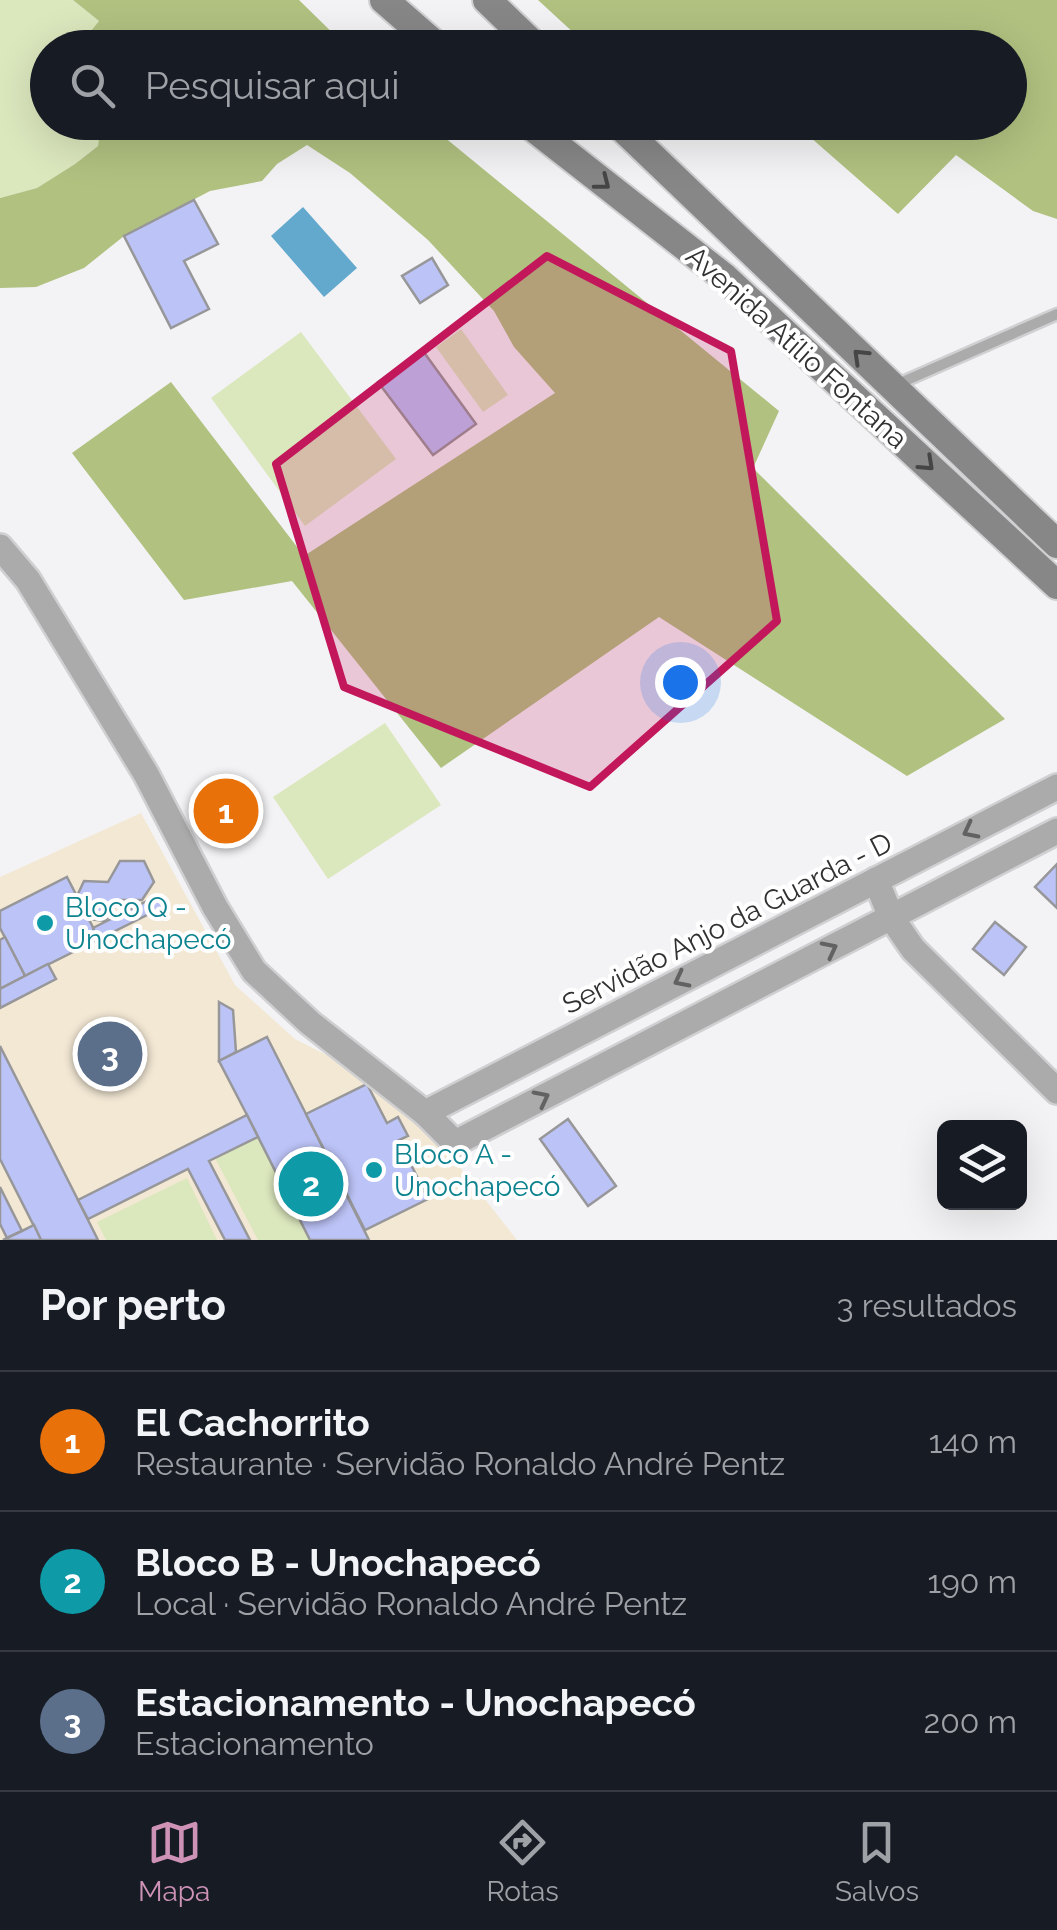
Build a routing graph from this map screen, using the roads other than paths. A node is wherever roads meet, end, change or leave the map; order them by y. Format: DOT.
graph roads {
  1 [pos="384,0"];
  2 [pos="487,0"];
  3 [pos="418,30"];
  4 [pos="518,30"];
  5 [pos="549,140"];
  6 [pos="635,140"];
  7 [pos="1057,314"];
  8 [pos="892,386"];
  9 [pos="1057,544"];
  10 [pos="0,547"];
  11 [pos="1057,584"];
  12 [pos="1057,787"];
  13 [pos="1057,832"];
  14 [pos="876,880"];
  15 [pos="891,917"];
  16 [pos="736,952"];
  17 [pos="756,987"];
  18 [pos="1057,1091"];
  19 [pos="425,1113"];
  1 -- 3 [label="main road"];
  2 -- 4 [label="main road"];
  5 -- 11 [label="main road, Avenida Atílio Fontana, one-way"];
  8 -- 6 [label="main road, Avenida Atílio Fontana, one-way"];
  7 -- 8 [label="lane"];
  8 -- 9 [label="main road, Avenida Atílio Fontana"];
  10 -- 19 [label="street"];
  12 -- 14 [label="street, Servidão Anjo da Guarda - D, one-way"];
  13 -- 15 [label="street"];
  14 -- 15 [label="street"];
  14 -- 16 [label="street, Servidão Anjo da Guarda - D"];
  17 -- 15 [label="street, one-way"];
  15 -- 18 [label="street"];
  16 -- 17 [label="street"];
  16 -- 19 [label="street, Servidão Anjo da Guarda - D, one-way"];
  19 -- 17 [label="street, one-way"];
}
